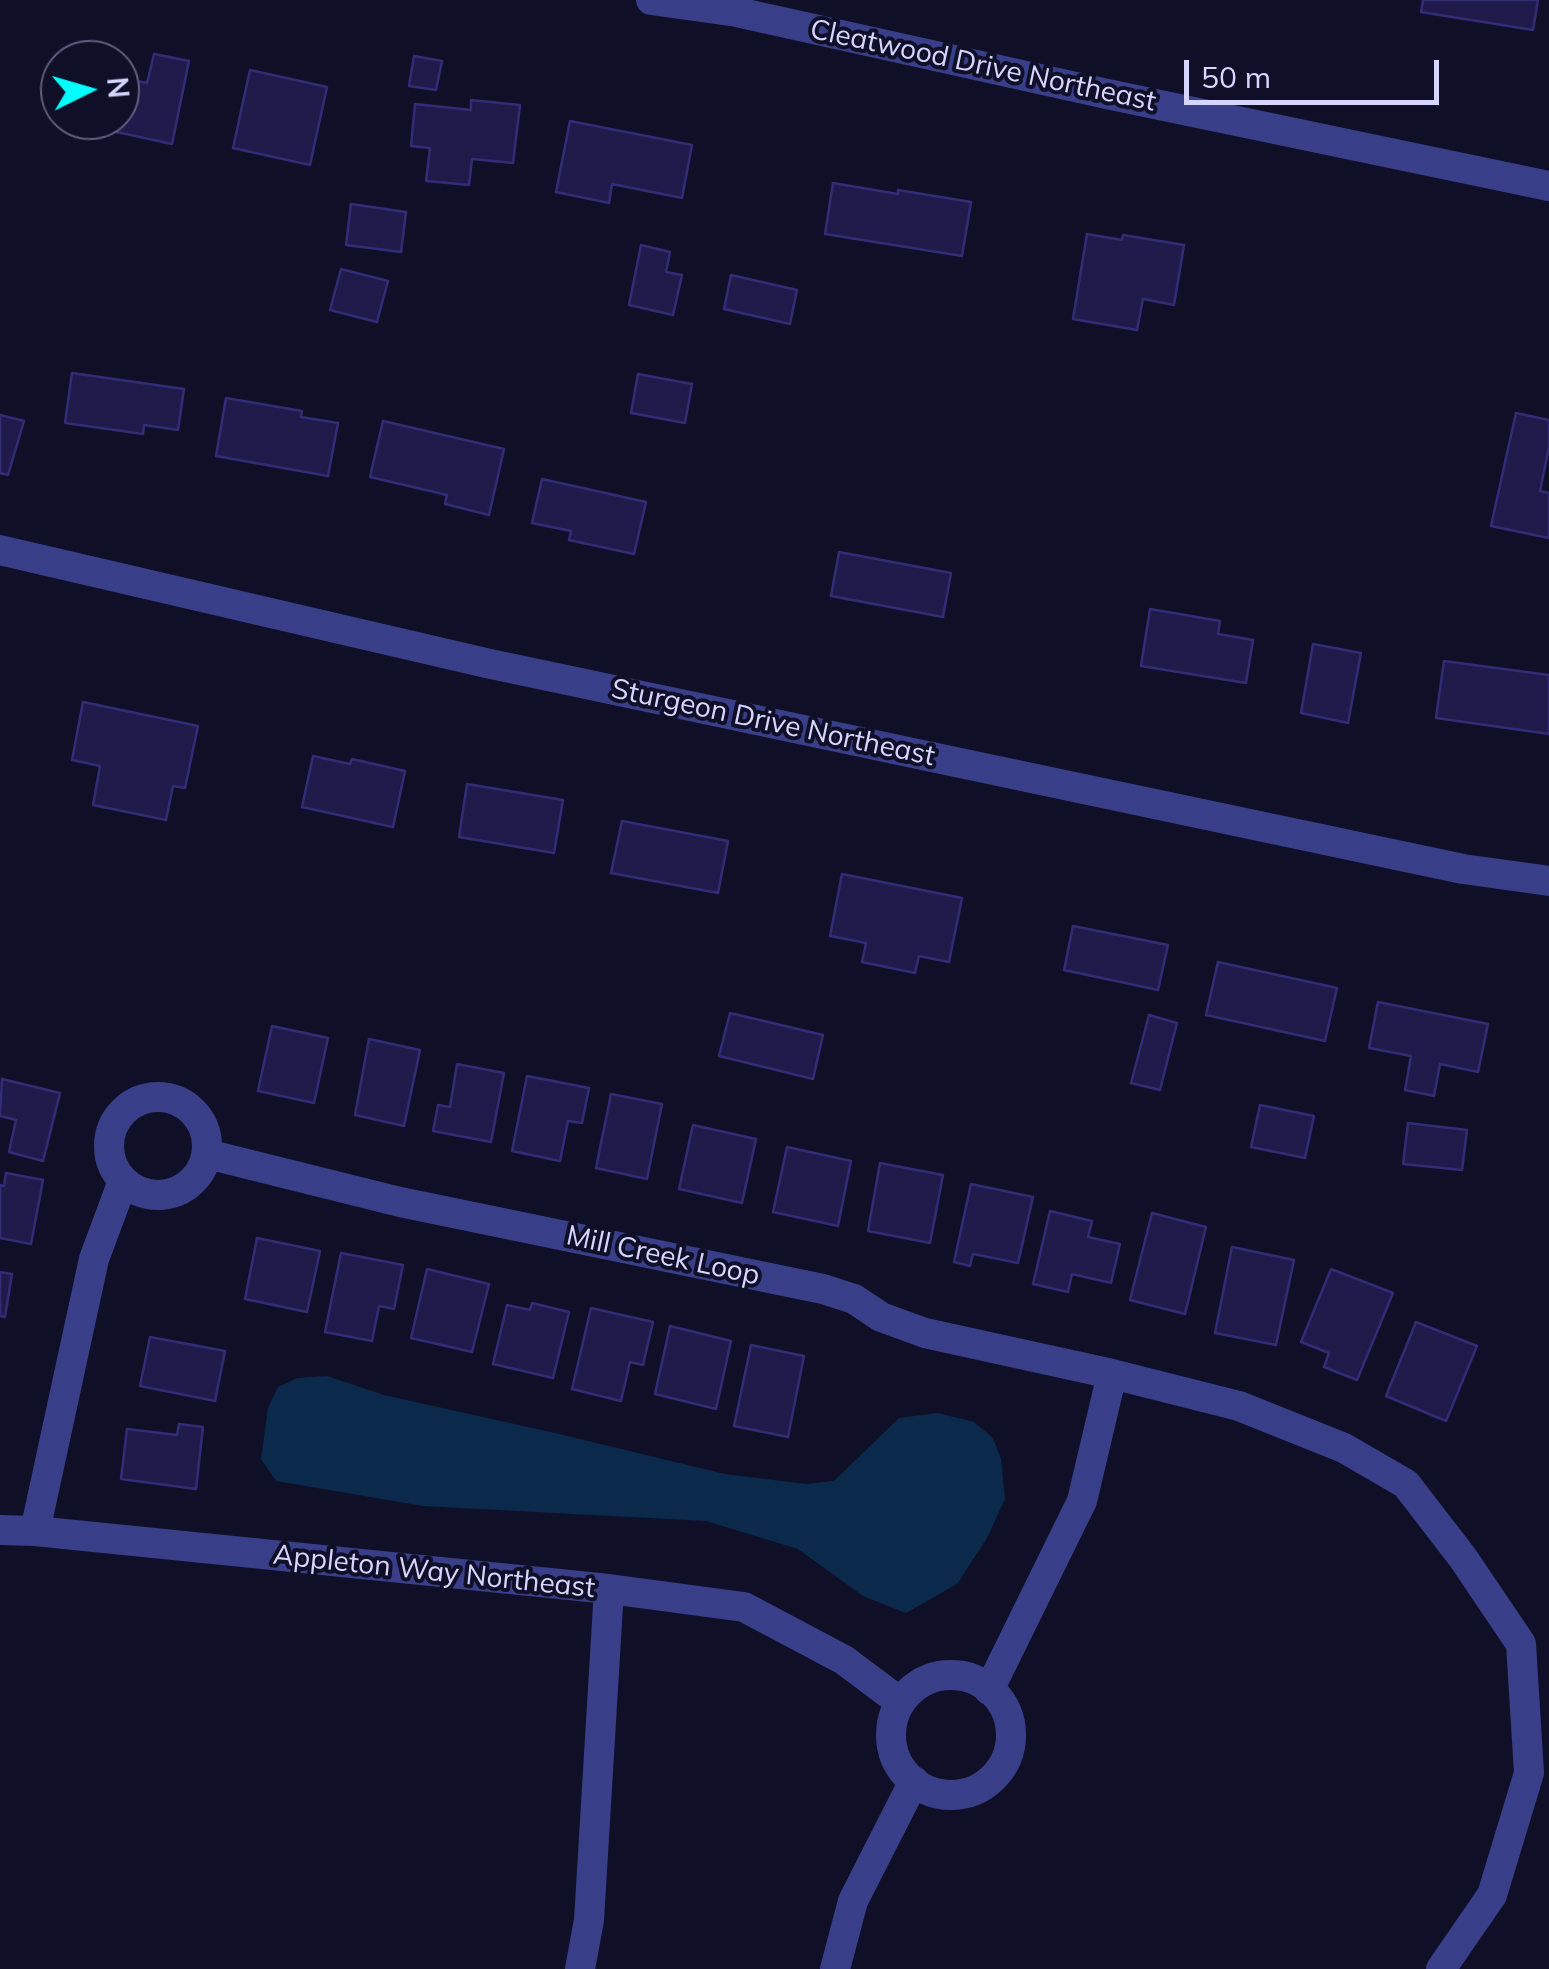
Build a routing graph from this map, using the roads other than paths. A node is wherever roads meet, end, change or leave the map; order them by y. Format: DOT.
graph roads {
  1 [pos="651,0"];
  2 [pos="1549,186"];
  3 [pos="0,550"];
  4 [pos="1549,881"];
  5 [pos="207,1154"];
  6 [pos="122,1181"];
  7 [pos="1112,1374"];
  8 [pos="0,1530"];
  9 [pos="35,1531"];
  10 [pos="609,1590"];
  11 [pos="988,1690"];
  12 [pos="900,1702"];
  13 [pos="914,1781"];
  14 [pos="580,1969"];
  15 [pos="835,1969"];
  16 [pos="1441,1969"];
  1 -- 2 [label="street, Cleatwood Drive Northeast"];
  3 -- 4 [label="street, Sturgeon Drive Northeast"];
  5 -- 6 [label="street"];
  5 -- 6 [label="street"];
  5 -- 7 [label="street, Mill Creek Loop"];
  6 -- 9 [label="street"];
  7 -- 11 [label="street"];
  7 -- 16 [label="street, Mill Creek Loop"];
  8 -- 9 [label="street, Appleton Way Northeast"];
  9 -- 10 [label="street, Appleton Way Northeast"];
  10 -- 12 [label="street"];
  10 -- 14 [label="street, Appleton Way Northeast"];
  11 -- 12 [label="street"];
  11 -- 13 [label="street"];
  12 -- 13 [label="street"];
  13 -- 15 [label="street"];
}
